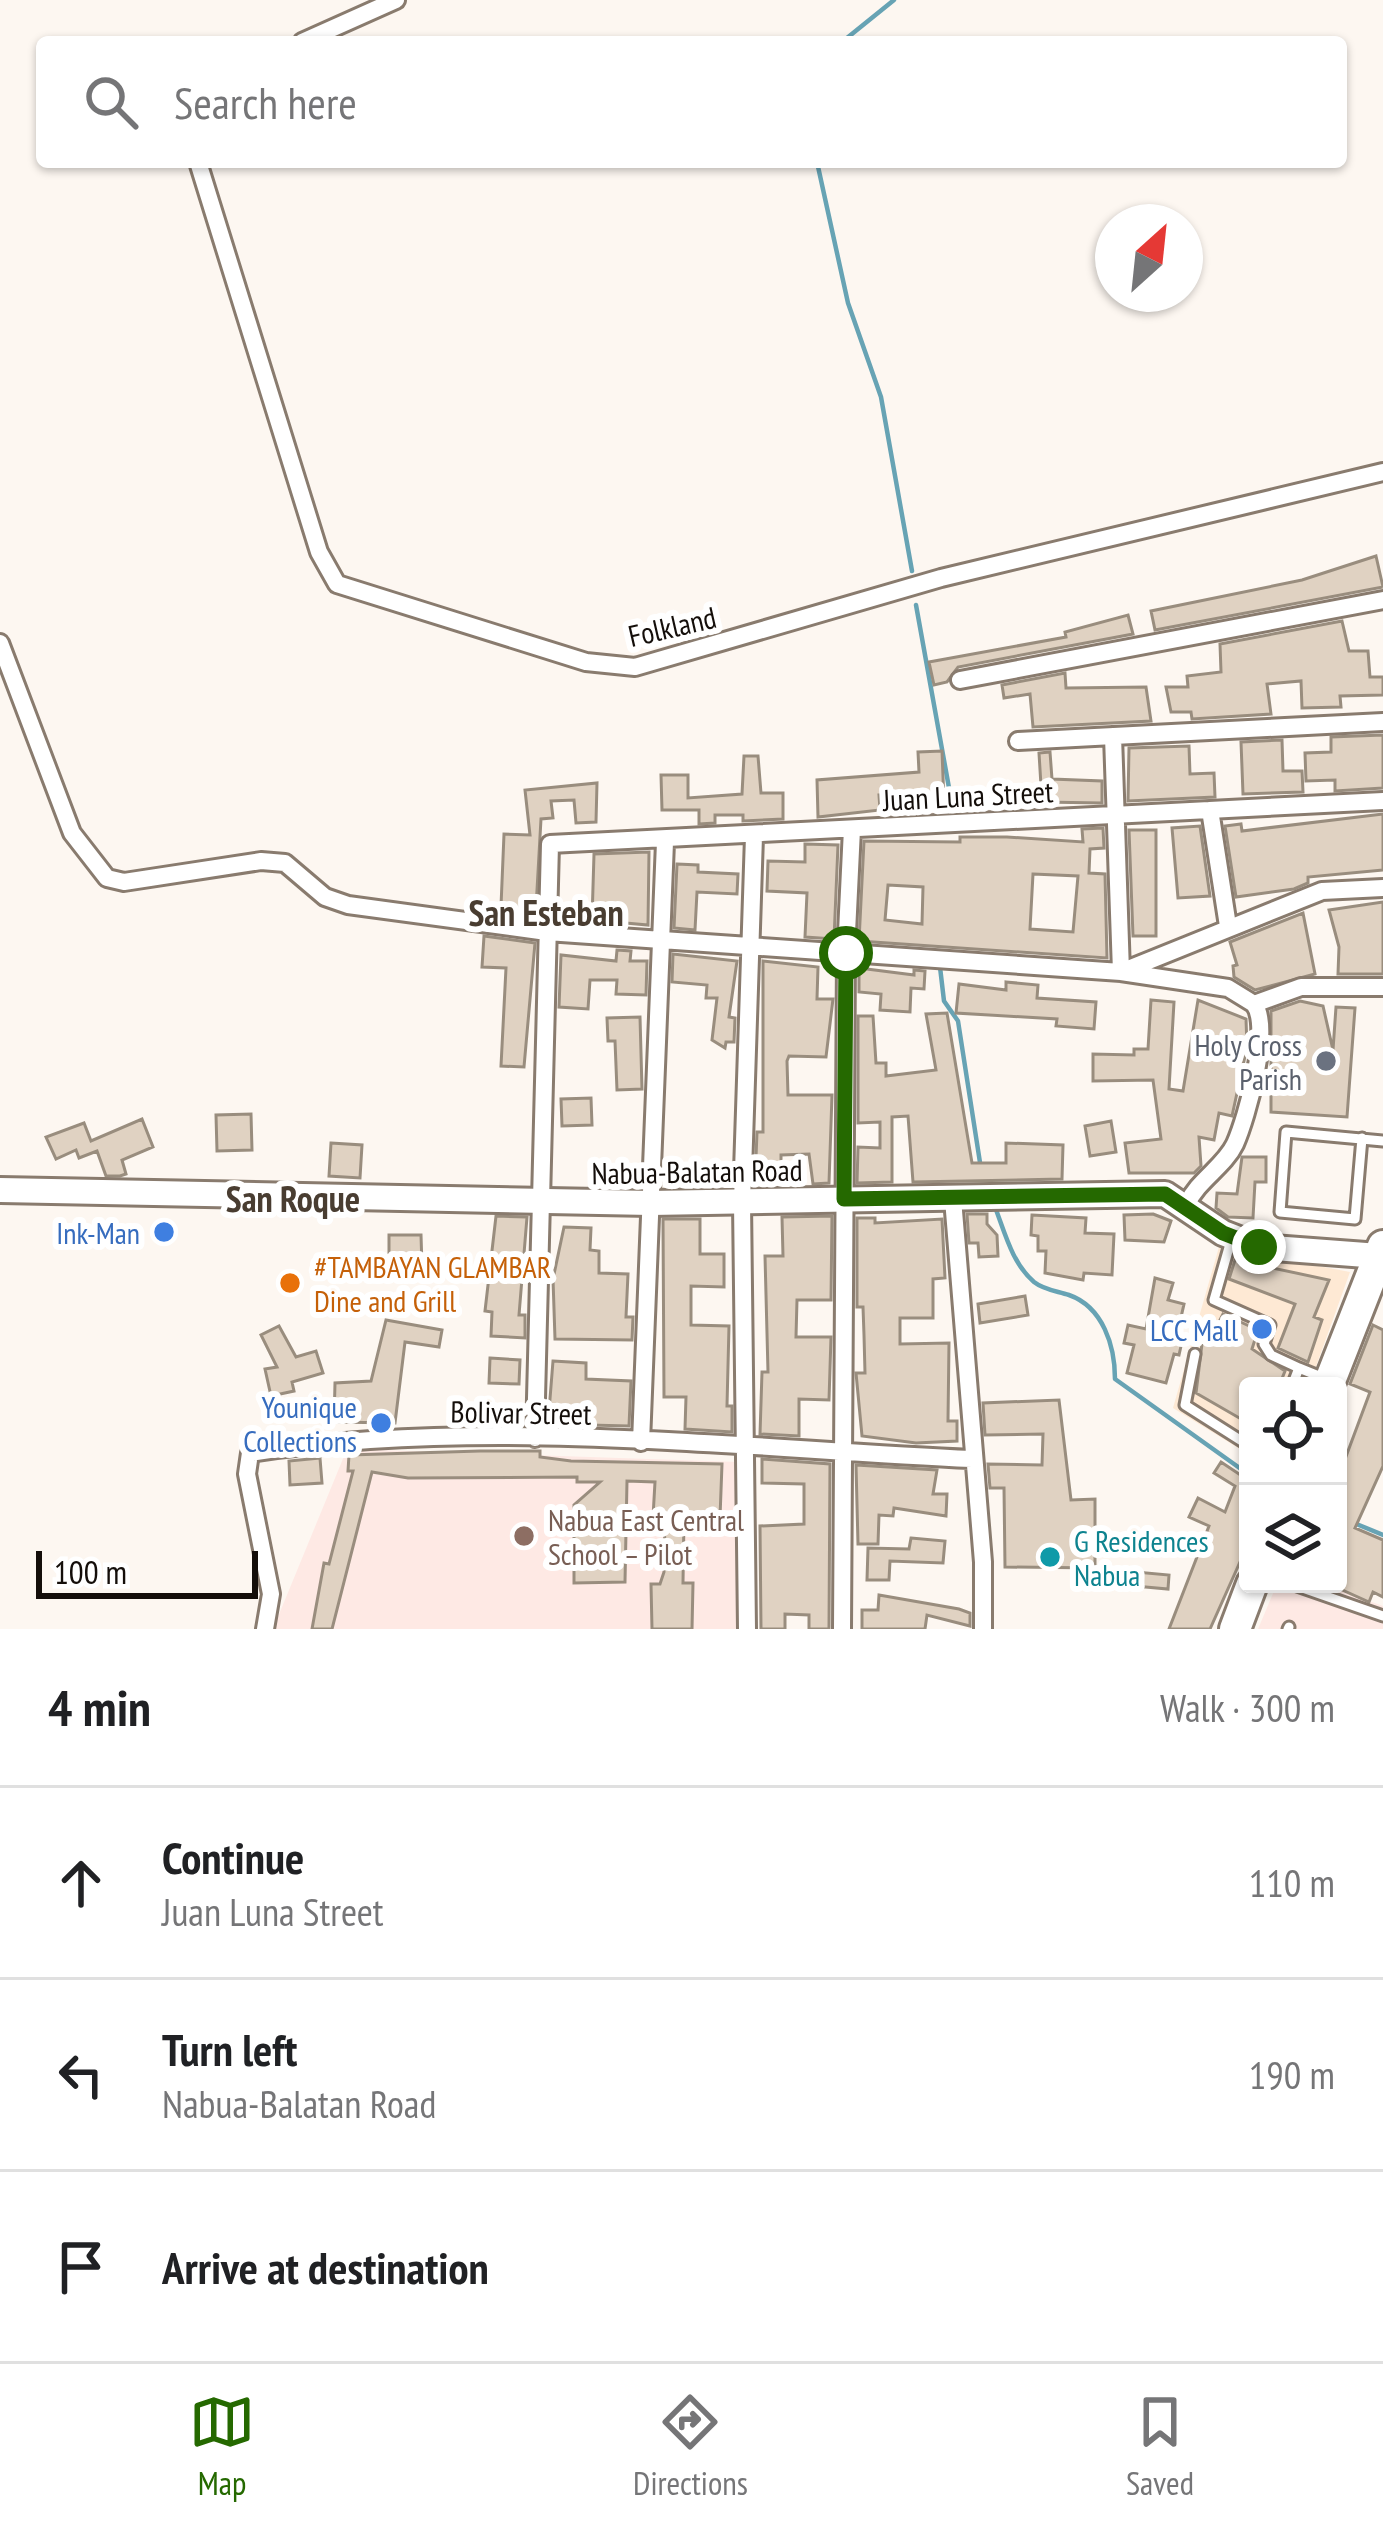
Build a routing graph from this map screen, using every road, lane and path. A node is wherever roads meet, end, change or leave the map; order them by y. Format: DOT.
graph roads {
  1 [pos="396,0"];
  2 [pos="315,36"];
  3 [pos="200,168"];
  4 [pos="1383,472"];
  5 [pos="1383,600"];
  6 [pos="0,643"];
  7 [pos="960,680"];
  8 [pos="1383,722"];
  9 [pos="1113,736"];
  10 [pos="1018,741"];
  11 [pos="1383,801"];
  12 [pos="1210,810"];
  13 [pos="1115,813"];
  14 [pos="852,829"];
  15 [pos="754,836"];
  16 [pos="664,842"];
  17 [pos="1383,887"];
  18 [pos="1228,926"];
  19 [pos="548,932"];
  20 [pos="662,941"];
  21 [pos="752,949"];
  22 [pos="846,953"];
  23 [pos="1120,972"];
  24 [pos="1383,987"];
  25 [pos="1254,1004"];
  26 [pos="1362,1138"];
  27 [pos="1383,1141"];
  28 [pos="0,1190"];
  29 [pos="844,1199"];
  30 [pos="953,1199"];
  31 [pos="742,1202"];
  32 [pos="542,1203"];
  33 [pos="651,1203"];
  34 [pos="1187,1204"];
  35 [pos="1232,1237"];
  36 [pos="1382,1253"];
  37 [pos="1196,1354"];
  38 [pos="1299,1368"];
  39 [pos="1296,1377"];
  40 [pos="1317,1377"];
  41 [pos="1331,1377"];
  42 [pos="535,1438"];
  43 [pos="1239,1439"];
  44 [pos="640,1442"];
  45 [pos="745,1447"];
  46 [pos="847,1453"];
  47 [pos="972,1459"];
  48 [pos="1249,1593"];
  49 [pos="1317,1593"];
  50 [pos="1383,1616"];
  51 [pos="265,1629"];
  52 [pos="747,1629"];
  53 [pos="842,1629"];
  54 [pos="983,1629"];
  55 [pos="1235,1629"];
  1 -- 2 [label="street"];
  3 -- 4 [label="street, Folkland"];
  5 -- 7 [label="street"];
  6 -- 19 [label="street"];
  8 -- 9 [label="street"];
  9 -- 10 [label="street"];
  9 -- 13 [label="street"];
  11 -- 12 [label="street, Juan Luna Street"];
  12 -- 13 [label="street, Juan Luna Street"];
  12 -- 18 [label="street"];
  13 -- 14 [label="street, Juan Luna Street"];
  13 -- 23 [label="street"];
  14 -- 15 [label="street"];
  14 -- 22 [label="street, Juan Luna Street"];
  15 -- 16 [label="street"];
  15 -- 21 [label="street"];
  16 -- 19 [label="street"];
  16 -- 20 [label="street"];
  17 -- 18 [label="street"];
  18 -- 23 [label="street"];
  19 -- 20 [label="street"];
  19 -- 32 [label="street"];
  20 -- 21 [label="street"];
  20 -- 33 [label="street"];
  21 -- 22 [label="street"];
  21 -- 31 [label="street"];
  22 -- 23 [label="street"];
  22 -- 29 [label="street, Juan Luna Street"];
  23 -- 25 [label="street"];
  24 -- 25 [label="street"];
  25 -- 34 [label="street"];
  26 -- 26 [label="lane"];
  26 -- 27 [label="lane"];
  28 -- 32 [label="main road, Nabua-Balatan Road"];
  29 -- 30 [label="main road, Nabua-Balatan Road"];
  29 -- 31 [label="main road, Nabua-Balatan Road"];
  29 -- 46 [label="street, Juan Luna Street"];
  30 -- 34 [label="main road, Nabua-Balatan Road"];
  30 -- 47 [label="street"];
  31 -- 33 [label="main road, Nabua-Balatan Road"];
  31 -- 45 [label="street"];
  32 -- 33 [label="main road, Nabua-Balatan Road"];
  32 -- 42 [label="street"];
  33 -- 44 [label="street"];
  34 -- 35 [label="main road, Nabua-Balatan Road"];
  35 -- 36 [label="main road, Nabua-Balatan Road"];
  35 -- 38 [label="lane"];
  36 -- 41 [label="highway"];
  37 -- 43 [label="lane"];
  38 -- 39 [label="lane"];
  38 -- 40 [label="lane"];
  42 -- 44 [label="street, Bolivar Street"];
  42 -- 51 [label="street, Bolivar Street"];
  44 -- 45 [label="street, Bolivar Street"];
  45 -- 46 [label="street, Bolivar Street"];
  45 -- 52 [label="street"];
  46 -- 47 [label="street, Bolivar Street"];
  46 -- 53 [label="street, Juan Luna Street"];
  47 -- 54 [label="street"];
  48 -- 55 [label="highway"];
  49 -- 50 [label="lane"];
}
